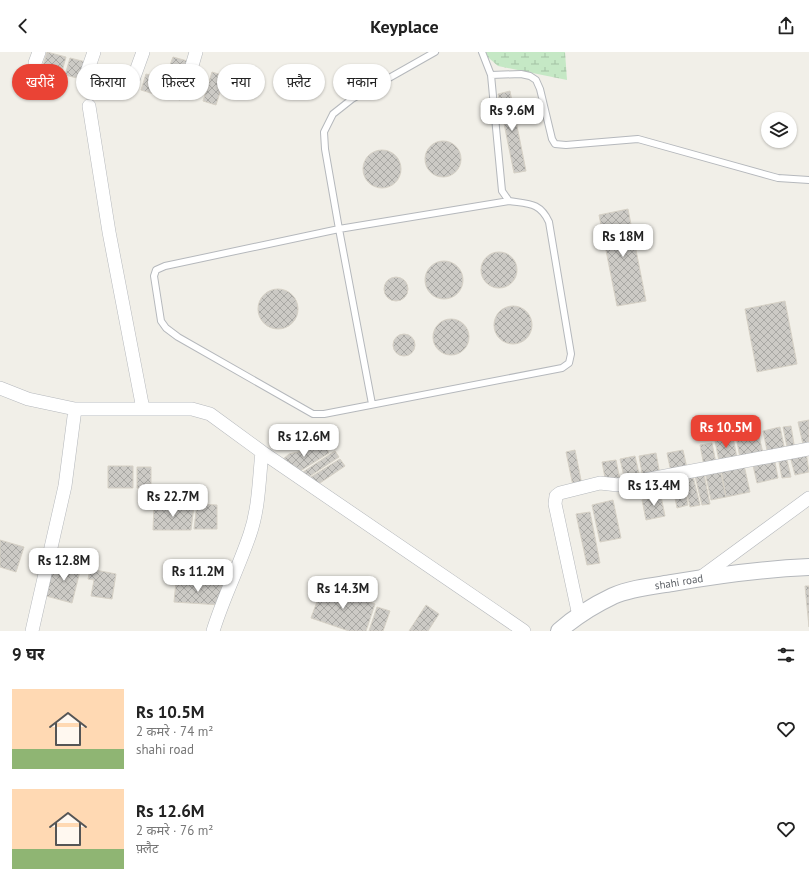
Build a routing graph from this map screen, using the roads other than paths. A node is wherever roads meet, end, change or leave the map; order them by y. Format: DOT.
graph roads {
  1 [pos="94,52"];
  2 [pos="143,52"];
  3 [pos="196,52"];
  4 [pos="435,52"];
  5 [pos="482,52"];
  6 [pos="90,64"];
  7 [pos="139,64"];
  8 [pos="192,64"];
  9 [pos="491,74"];
  10 [pos="89,106"];
  11 [pos="809,180"];
  12 [pos="509,201"];
  13 [pos="339,229"];
  14 [pos="0,388"];
  15 [pos="372,404"];
  16 [pos="75,409"];
  17 [pos="143,409"];
  18 [pos="809,449"];
  19 [pos="262,452"];
  20 [pos="809,498"];
  21 [pos="809,566"];
  22 [pos="700,578"];
  23 [pos="578,616"];
  24 [pos="32,631"];
  25 [pos="213,631"];
  26 [pos="524,631"];
  27 [pos="559,631"];
  1 -- 6 [label="street"];
  2 -- 7 [label="street"];
  3 -- 8 [label="street"];
  4 -- 13 [label="lane"];
  5 -- 9 [label="lane"];
  9 -- 11 [label="lane"];
  9 -- 12 [label="lane"];
  10 -- 17 [label="street"];
  12 -- 13 [label="lane"];
  12 -- 15 [label="lane"];
  13 -- 15 [label="lane"];
  13 -- 15 [label="lane"];
  14 -- 16 [label="street"];
  16 -- 17 [label="street"];
  16 -- 24 [label="street"];
  17 -- 19 [label="street"];
  18 -- 23 [label="street"];
  19 -- 25 [label="street"];
  19 -- 26 [label="street"];
  20 -- 22 [label="street"];
  21 -- 22 [label="street, shahi road"];
  22 -- 23 [label="street, shahi road"];
  23 -- 27 [label="street, shahi road"];
}
